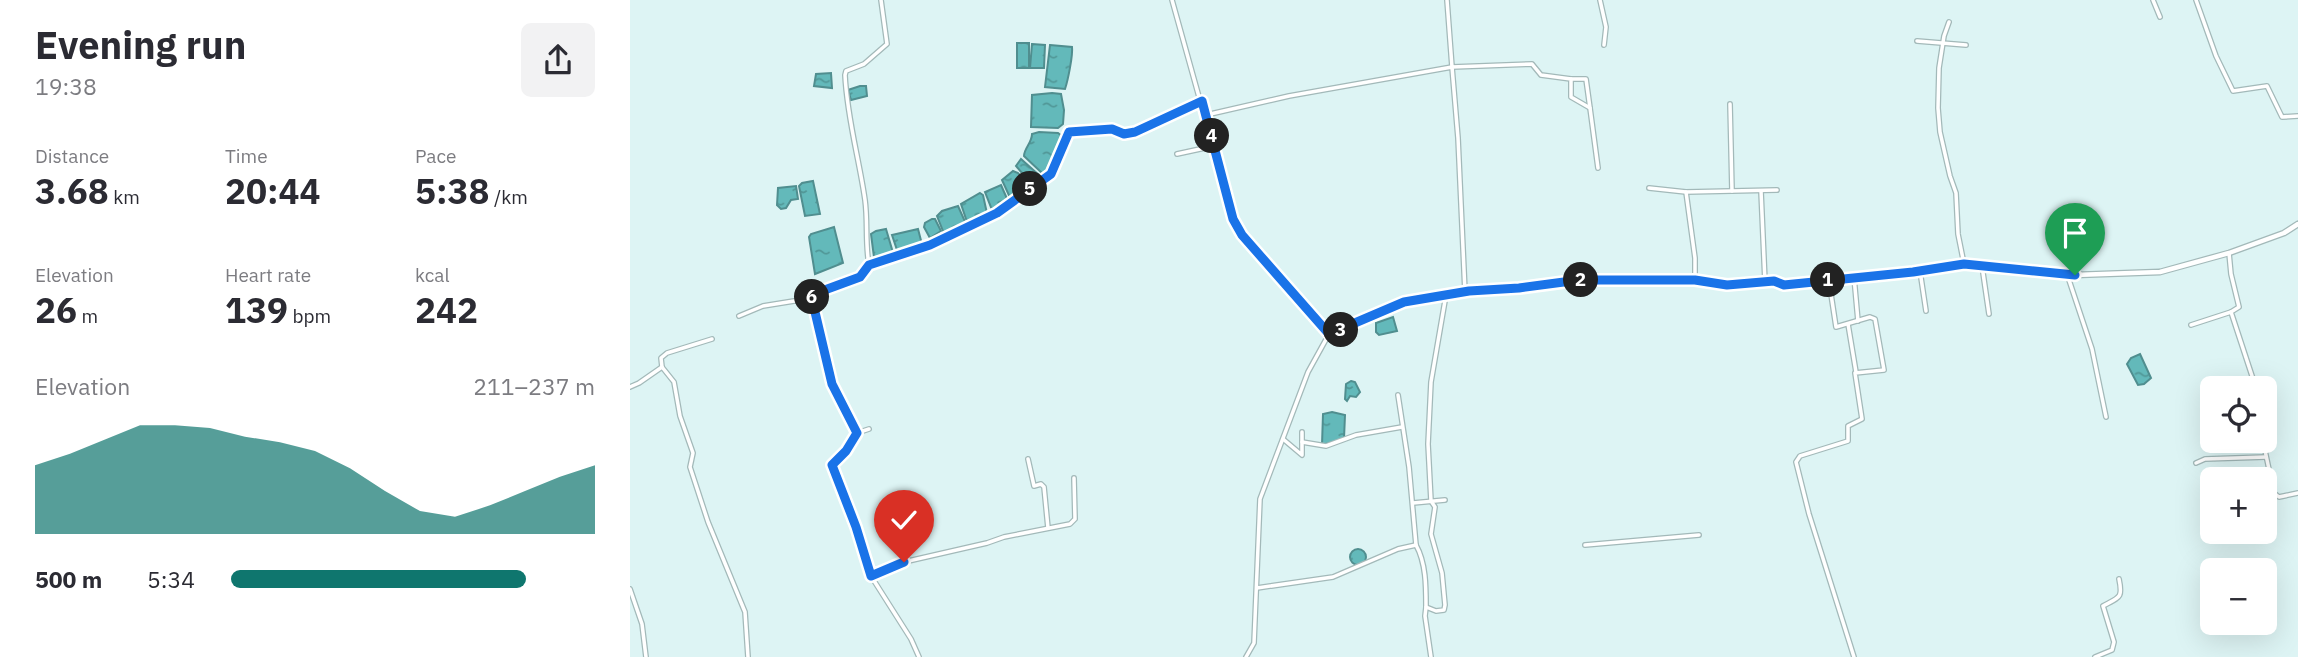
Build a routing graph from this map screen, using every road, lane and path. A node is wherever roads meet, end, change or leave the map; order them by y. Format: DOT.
graph roads {
  1 [pos="881,0"];
  2 [pos="1172,0"];
  3 [pos="1447,0"];
  4 [pos="1600,0"];
  5 [pos="2153,0"];
  6 [pos="2196,0"];
  7 [pos="2160,17"];
  8 [pos="1950,22"];
  9 [pos="1917,41"];
  10 [pos="1943,43"];
  11 [pos="1604,46"];
  12 [pos="1966,46"];
  13 [pos="1452,68"];
  14 [pos="1571,79"];
  15 [pos="1202,101"];
  16 [pos="1730,104"];
  17 [pos="1590,108"];
  18 [pos="1206,115"];
  19 [pos="2298,116"];
  20 [pos="1214,145"];
  21 [pos="1177,154"];
  22 [pos="1598,168"];
  23 [pos="1649,188"];
  24 [pos="1777,190"];
  25 [pos="1732,191"];
  26 [pos="1761,191"];
  27 [pos="1686,192"];
  28 [pos="2298,224"];
  29 [pos="2229,253"];
  30 [pos="1964,264"];
  31 [pos="869,265"];
  32 [pos="1982,266"];
  33 [pos="1920,271"];
  34 [pos="2067,274"];
  35 [pos="1854,277"];
  36 [pos="1695,280"];
  37 [pos="1829,280"];
  38 [pos="1765,282"];
  39 [pos="1465,292"];
  40 [pos="811,295"];
  41 [pos="1446,295"];
  42 [pos="1926,312"];
  43 [pos="2231,312"];
  44 [pos="1989,314"];
  45 [pos="739,316"];
  46 [pos="1858,321"];
  47 [pos="1848,324"];
  48 [pos="2191,325"];
  49 [pos="1329,334"];
  50 [pos="712,339"];
  51 [pos="662,367"];
  52 [pos="1856,372"];
  53 [pos="2252,376"];
  54 [pos="630,387"];
  55 [pos="1398,395"];
  56 [pos="2106,417"];
  57 [pos="1402,427"];
  58 [pos="869,429"];
  59 [pos="1302,432"];
  60 [pos="857,433"];
  61 [pos="1283,439"];
  62 [pos="1302,442"];
  63 [pos="2265,453"];
  64 [pos="2266,457"];
  65 [pos="1028,459"];
  66 [pos="2196,463"];
  67 [pos="1074,478"];
  68 [pos="2298,493"];
  69 [pos="1445,500"];
  70 [pos="1430,501"];
  71 [pos="1413,503"];
  72 [pos="1048,528"];
  73 [pos="1699,535"];
  74 [pos="1416,545"];
  75 [pos="1584,545"];
  76 [pos="871,576"];
  77 [pos="2119,579"];
  78 [pos="630,589"];
  79 [pos="1256,589"];
  80 [pos="1426,607"];
  81 [pos="646,657"];
  82 [pos="748,657"];
  83 [pos="919,657"];
  84 [pos="1246,657"];
  85 [pos="1431,657"];
  86 [pos="1854,657"];
  87 [pos="2095,657"];
  1 -- 31 [label="street"];
  2 -- 15 [label="street"];
  3 -- 13 [label="street"];
  4 -- 11 [label="street"];
  5 -- 7 [label="street"];
  6 -- 19 [label="street"];
  8 -- 10 [label="street"];
  9 -- 10 [label="street"];
  10 -- 12 [label="street"];
  10 -- 30 [label="street"];
  13 -- 14 [label="street"];
  13 -- 18 [label="street"];
  13 -- 39 [label="street"];
  14 -- 17 [label="street"];
  14 -- 17 [label="street"];
  15 -- 18 [label="street"];
  15 -- 31 [label="street"];
  16 -- 25 [label="street"];
  17 -- 22 [label="street"];
  18 -- 20 [label="street"];
  20 -- 21 [label="street"];
  20 -- 49 [label="street"];
  23 -- 27 [label="street"];
  24 -- 26 [label="street"];
  25 -- 26 [label="street"];
  25 -- 27 [label="street"];
  26 -- 38 [label="street"];
  27 -- 36 [label="street"];
  28 -- 29 [label="street"];
  29 -- 34 [label="street"];
  29 -- 43 [label="street"];
  30 -- 32 [label="street"];
  30 -- 33 [label="street"];
  31 -- 40 [label="street"];
  32 -- 34 [label="street"];
  32 -- 44 [label="street"];
  33 -- 35 [label="street"];
  33 -- 42 [label="street"];
  34 -- 56 [label="street"];
  35 -- 37 [label="street"];
  35 -- 46 [label="street"];
  36 -- 38 [label="street"];
  36 -- 39 [label="street"];
  37 -- 38 [label="street"];
  37 -- 47 [label="street"];
  39 -- 41 [label="street"];
  40 -- 45 [label="street"];
  40 -- 60 [label="street"];
  41 -- 49 [label="street"];
  41 -- 70 [label="street"];
  43 -- 48 [label="street"];
  43 -- 53 [label="street"];
  46 -- 47 [label="street"];
  46 -- 52 [label="street"];
  47 -- 52 [label="street"];
  49 -- 61 [label="street"];
  50 -- 51 [label="street"];
  51 -- 54 [label="street"];
  51 -- 82 [label="street"];
  52 -- 86 [label="street"];
  55 -- 57 [label="street"];
  57 -- 62 [label="street"];
  57 -- 71 [label="street"];
  58 -- 60 [label="street"];
  59 -- 62 [label="street"];
  60 -- 76 [label="street"];
  61 -- 62 [label="street"];
  61 -- 79 [label="street"];
  63 -- 64 [label="street"];
  64 -- 66 [label="street"];
  64 -- 68 [label="street"];
  65 -- 72 [label="street"];
  67 -- 72 [label="street"];
  69 -- 70 [label="street"];
  70 -- 71 [label="street"];
  70 -- 80 [label="street"];
  71 -- 74 [label="street"];
  72 -- 76 [label="street"];
  73 -- 75 [label="street"];
  74 -- 79 [label="street"];
  74 -- 80 [label="street"];
  76 -- 83 [label="street"];
  77 -- 87 [label="street"];
  78 -- 81 [label="street"];
  79 -- 84 [label="street"];
  80 -- 85 [label="street"];
}
